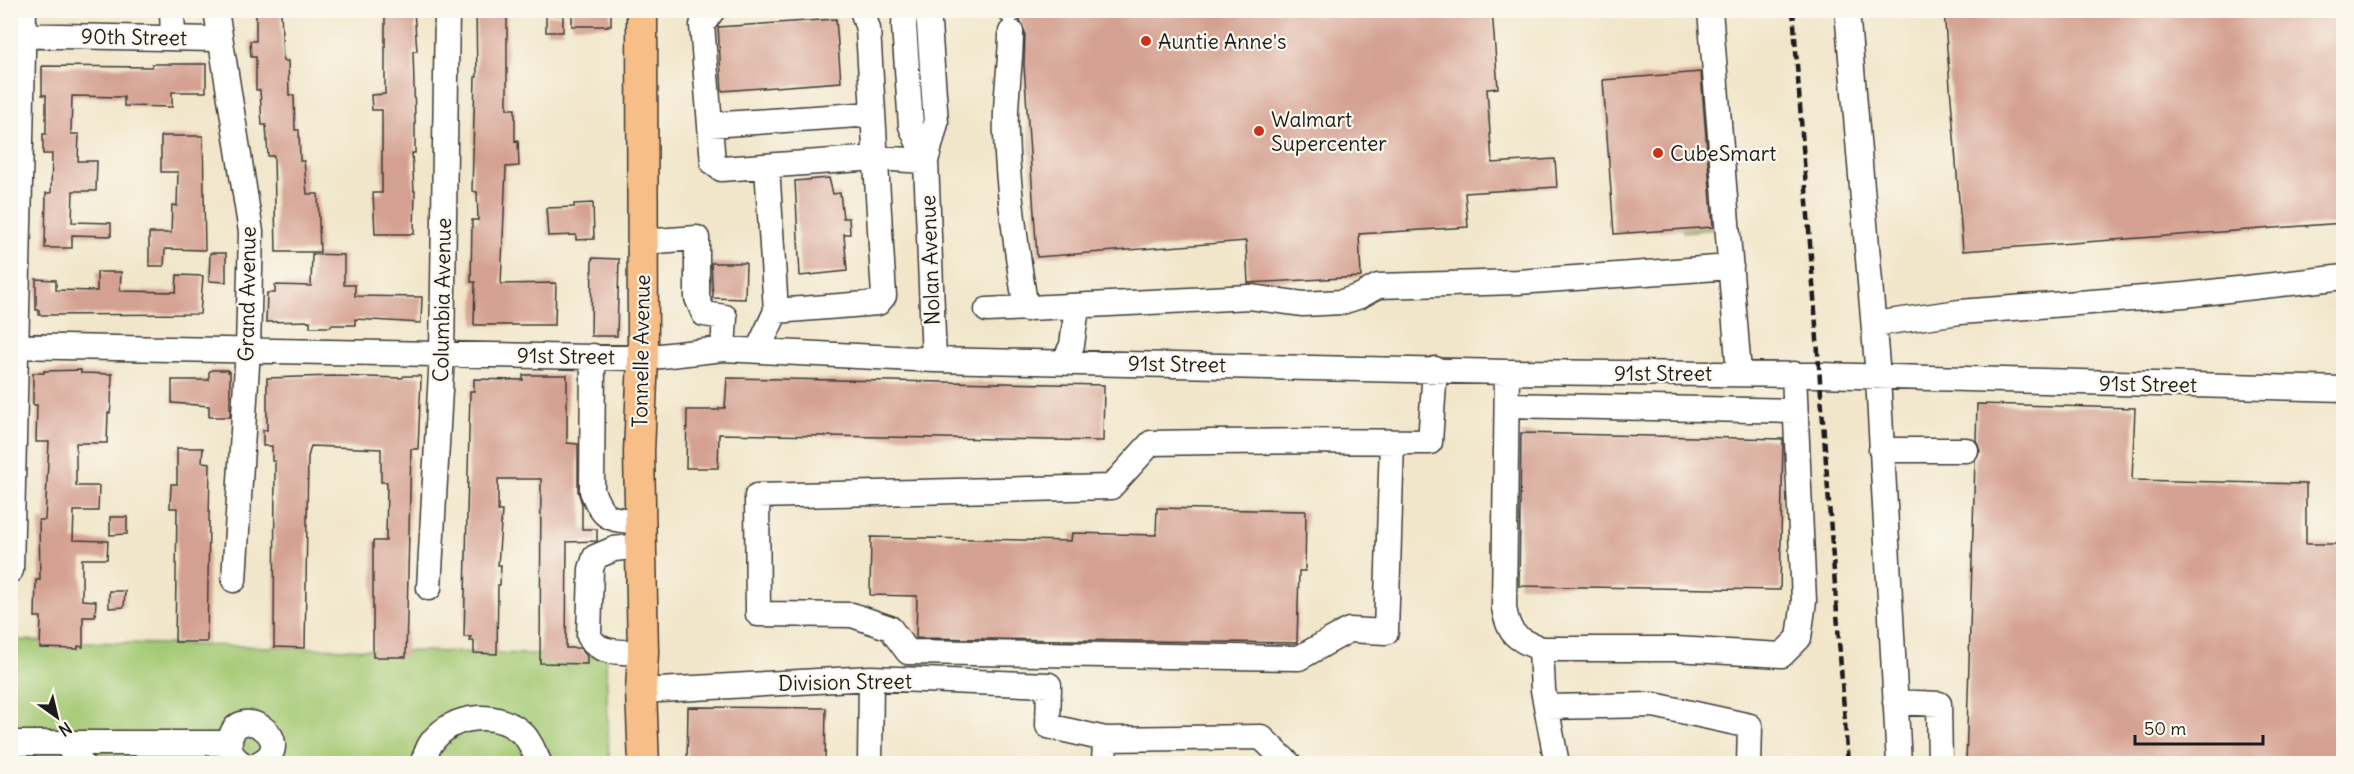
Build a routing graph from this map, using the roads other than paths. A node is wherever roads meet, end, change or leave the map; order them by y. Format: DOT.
graph roads {
  1 [pos="24,10"];
  2 [pos="172,10"];
  3 [pos="216,10"];
  4 [pos="447,10"];
  5 [pos="642,10"];
  6 [pos="713,10"];
  7 [pos="928,10"];
  8 [pos="1710,10"];
  9 [pos="1847,10"];
  10 [pos="905,18"];
  11 [pos="1010,18"];
  12 [pos="865,20"];
  13 [pos="17,35"];
  14 [pos="172,38"];
  15 [pos="220,42"];
  16 [pos="873,114"];
  17 [pos="710,125"];
  18 [pos="876,158"];
  19 [pos="926,161"];
  20 [pos="767,166"];
  21 [pos="642,242"];
  22 [pos="1731,267"];
  23 [pos="2343,277"];
  24 [pos="1077,307"];
  25 [pos="1026,309"];
  26 [pos="987,310"];
  27 [pos="776,311"];
  28 [pos="1874,324"];
  29 [pos="13,346"];
  30 [pos="248,349"];
  31 [pos="723,349"];
  32 [pos="758,350"];
  33 [pos="442,354"];
  34 [pos="593,356"];
  35 [pos="643,358"];
  36 [pos="934,360"];
  37 [pos="1064,362"];
  38 [pos="1435,369"];
  39 [pos="1507,372"];
  40 [pos="1739,373"];
  41 [pos="1788,374"];
  42 [pos="1878,377"];
  43 [pos="2343,389"];
  44 [pos="1508,405"];
  45 [pos="1795,411"];
  46 [pos="1392,442"];
  47 [pos="1881,450"];
  48 [pos="1966,450"];
  49 [pos="640,534"];
  50 [pos="10,570"];
  51 [pos="234,580"];
  52 [pos="429,588"];
  53 [pos="1541,649"];
  54 [pos="908,652"];
  55 [pos="643,653"];
  56 [pos="871,678"];
  57 [pos="907,679"];
  58 [pos="641,691"];
  59 [pos="1895,702"];
  60 [pos="1547,707"];
  61 [pos="1106,739"];
  62 [pos="10,743"];
  63 [pos="65,743"];
  64 [pos="229,743"];
  65 [pos="82,764"];
  66 [pos="243,764"];
  67 [pos="258,764"];
  68 [pos="422,764"];
  69 [pos="540,764"];
  70 [pos="644,764"];
  71 [pos="870,764"];
  72 [pos="1104,764"];
  73 [pos="1289,764"];
  74 [pos="1557,764"];
  75 [pos="1749,764"];
  76 [pos="1899,764"];
  77 [pos="1940,764"];
  1 -- 13 [label="street"];
  2 -- 14 [label="street"];
  3 -- 15 [label="street, Grand Avenue"];
  4 -- 33 [label="street, Columbia Avenue"];
  5 -- 21 [label="main road, Tonnelle Avenue"];
  6 -- 17 [label="street"];
  7 -- 19 [label="street, Nolan Avenue"];
  8 -- 22 [label="street"];
  9 -- 28 [label="street"];
  10 -- 12 [label="street"];
  10 -- 19 [label="street, Nolan Avenue"];
  11 -- 25 [label="street"];
  12 -- 16 [label="street"];
  13 -- 14 [label="street, 90th Street"];
  13 -- 29 [label="street"];
  14 -- 15 [label="street, 90th Street"];
  15 -- 30 [label="street, Grand Avenue"];
  16 -- 17 [label="street"];
  16 -- 18 [label="street"];
  17 -- 20 [label="street"];
  18 -- 19 [label="street"];
  18 -- 20 [label="street"];
  18 -- 27 [label="street"];
  19 -- 36 [label="street, Nolan Avenue"];
  20 -- 27 [label="street"];
  21 -- 31 [label="street"];
  21 -- 35 [label="main road, Tonnelle Avenue"];
  22 -- 24 [label="street"];
  22 -- 40 [label="street"];
  23 -- 28 [label="street"];
  24 -- 25 [label="street"];
  24 -- 37 [label="street"];
  25 -- 26 [label="street"];
  27 -- 32 [label="street"];
  28 -- 42 [label="street"];
  29 -- 30 [label="street, 91st Street"];
  29 -- 50 [label="street"];
  30 -- 33 [label="street, 91st Street"];
  30 -- 51 [label="street, Grand Avenue"];
  31 -- 32 [label="street, 91st Street"];
  31 -- 35 [label="street, 91st Street"];
  32 -- 36 [label="street, 91st Street"];
  33 -- 34 [label="street, 91st Street"];
  33 -- 52 [label="street, Columbia Avenue"];
  34 -- 35 [label="street, 91st Street"];
  34 -- 49 [label="street"];
  35 -- 49 [label="main road, Tonnelle Avenue"];
  36 -- 37 [label="street, 91st Street"];
  37 -- 38 [label="street, 91st Street"];
  38 -- 39 [label="street, 91st Street"];
  38 -- 46 [label="street"];
  39 -- 40 [label="street, 91st Street"];
  39 -- 44 [label="street"];
  40 -- 41 [label="street, 91st Street"];
  41 -- 42 [label="street, 91st Street"];
  41 -- 45 [label="street"];
  42 -- 43 [label="street, 91st Street"];
  42 -- 47 [label="street"];
  44 -- 45 [label="street"];
  44 -- 53 [label="street"];
  45 -- 53 [label="street"];
  46 -- 54 [label="street"];
  46 -- 54 [label="street"];
  47 -- 48 [label="street"];
  47 -- 59 [label="street"];
  49 -- 55 [label="main road, Tonnelle Avenue"];
  49 -- 55 [label="street"];
  53 -- 60 [label="street"];
  54 -- 57 [label="street"];
  55 -- 58 [label="main road, Tonnelle Avenue"];
  56 -- 57 [label="street, Division Street"];
  56 -- 58 [label="street, Division Street"];
  56 -- 71 [label="street"];
  57 -- 61 [label="street, Division Street"];
  58 -- 70 [label="main road, Tonnelle Avenue"];
  59 -- 76 [label="street"];
  59 -- 77 [label="street"];
  60 -- 74 [label="street"];
  60 -- 75 [label="street"];
  61 -- 72 [label="street"];
  61 -- 73 [label="street"];
  62 -- 63 [label="street"];
  63 -- 64 [label="street"];
  63 -- 65 [label="street"];
  64 -- 66 [label="street"];
  64 -- 67 [label="street"];
  68 -- 69 [label="street"];
}
